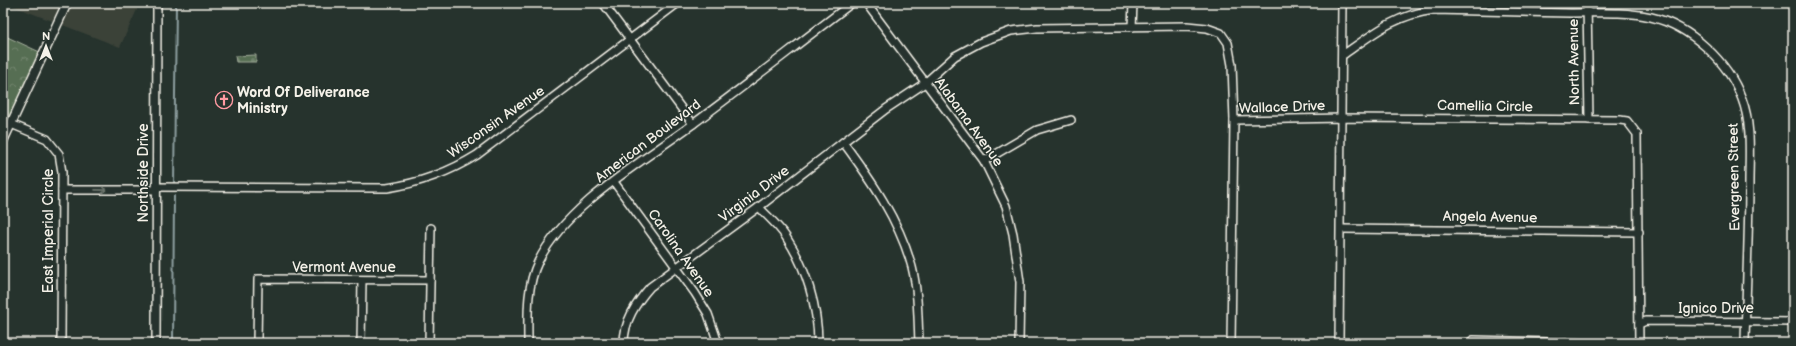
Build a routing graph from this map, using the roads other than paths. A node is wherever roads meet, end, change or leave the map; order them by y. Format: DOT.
graph roads {
  1 [pos="68,3"];
  2 [pos="157,3"];
  3 [pos="603,3"];
  4 [pos="678,3"];
  5 [pos="852,3"];
  6 [pos="866,3"];
  7 [pos="1132,3"];
  8 [pos="1342,3"];
  9 [pos="1587,3"];
  10 [pos="1586,13"];
  11 [pos="1132,27"];
  12 [pos="629,40"];
  13 [pos="1343,55"];
  14 [pos="925,83"];
  15 [pos="1342,118"];
  16 [pos="1071,120"];
  17 [pos="1234,120"];
  18 [pos="1588,120"];
  19 [pos="11,124"];
  20 [pos="693,124"];
  21 [pos="3,141"];
  22 [pos="843,142"];
  23 [pos="984,161"];
  24 [pos="614,182"];
  25 [pos="156,189"];
  26 [pos="62,190"];
  27 [pos="759,207"];
  28 [pos="431,228"];
  29 [pos="1341,229"];
  30 [pos="1639,232"];
  31 [pos="676,268"];
  32 [pos="362,280"];
  33 [pos="430,280"];
  34 [pos="1745,321"];
  35 [pos="1793,322"];
  36 [pos="1639,324"];
  37 [pos="61,343"];
  38 [pos="156,343"];
  39 [pos="257,343"];
  40 [pos="361,343"];
  41 [pos="429,343"];
  42 [pos="528,343"];
  43 [pos="624,343"];
  44 [pos="718,343"];
  45 [pos="818,343"];
  46 [pos="918,343"];
  47 [pos="1020,343"];
  48 [pos="1231,343"];
  49 [pos="1339,343"];
  50 [pos="1469,343"];
  51 [pos="1584,343"];
  52 [pos="1639,343"];
  53 [pos="1745,343"];
  1 -- 19 [label="street"];
  2 -- 25 [label="street, Northside Drive"];
  3 -- 12 [label="street"];
  4 -- 12 [label="street, Wisconsin Avenue"];
  5 -- 20 [label="street, American Boulevard"];
  6 -- 14 [label="street, Alabama Avenue"];
  7 -- 11 [label="street"];
  8 -- 13 [label="street, Wallace Drive"];
  9 -- 10 [label="street, North Avenue"];
  10 -- 13 [label="street, Evergreen Street"];
  10 -- 18 [label="street, North Avenue"];
  10 -- 34 [label="street, Evergreen Street"];
  11 -- 14 [label="street, Virginia Drive"];
  11 -- 17 [label="street, Virginia Drive"];
  12 -- 20 [label="street"];
  12 -- 25 [label="street, Wisconsin Avenue"];
  13 -- 15 [label="street, Wallace Drive"];
  14 -- 22 [label="street, Virginia Drive"];
  14 -- 23 [label="street, Alabama Avenue"];
  15 -- 17 [label="street, Wallace Drive"];
  15 -- 18 [label="street, Camellia Circle"];
  15 -- 29 [label="street"];
  16 -- 23 [label="street"];
  17 -- 48 [label="street, Wallace Drive"];
  18 -- 30 [label="street, Camellia Circle"];
  19 -- 21 [label="street"];
  19 -- 26 [label="street, East Imperial Circle"];
  20 -- 24 [label="street, American Boulevard"];
  22 -- 27 [label="street, Virginia Drive"];
  22 -- 46 [label="street"];
  23 -- 47 [label="street, Alabama Avenue"];
  24 -- 31 [label="street, Carolina Avenue"];
  24 -- 42 [label="street, American Boulevard"];
  26 -- 25 [label="street, Wisconsin Avenue, one-way"];
  25 -- 38 [label="street, Northside Drive"];
  26 -- 37 [label="street, East Imperial Circle"];
  27 -- 31 [label="street, Virginia Drive"];
  27 -- 45 [label="street"];
  28 -- 33 [label="street"];
  29 -- 30 [label="street, Angela Avenue"];
  29 -- 49 [label="street"];
  30 -- 36 [label="street, Camellia Circle"];
  31 -- 43 [label="street, Virginia Drive"];
  31 -- 44 [label="street, Carolina Avenue"];
  32 -- 33 [label="street, Vermont Avenue"];
  32 -- 39 [label="street, Vermont Avenue"];
  32 -- 40 [label="street"];
  33 -- 41 [label="street"];
  34 -- 35 [label="street, Ignico Drive"];
  34 -- 36 [label="street, Ignico Drive"];
  34 -- 53 [label="street, Evergreen Street"];
  36 -- 52 [label="street, Camellia Circle"];
  50 -- 51 [label="street"];
}
